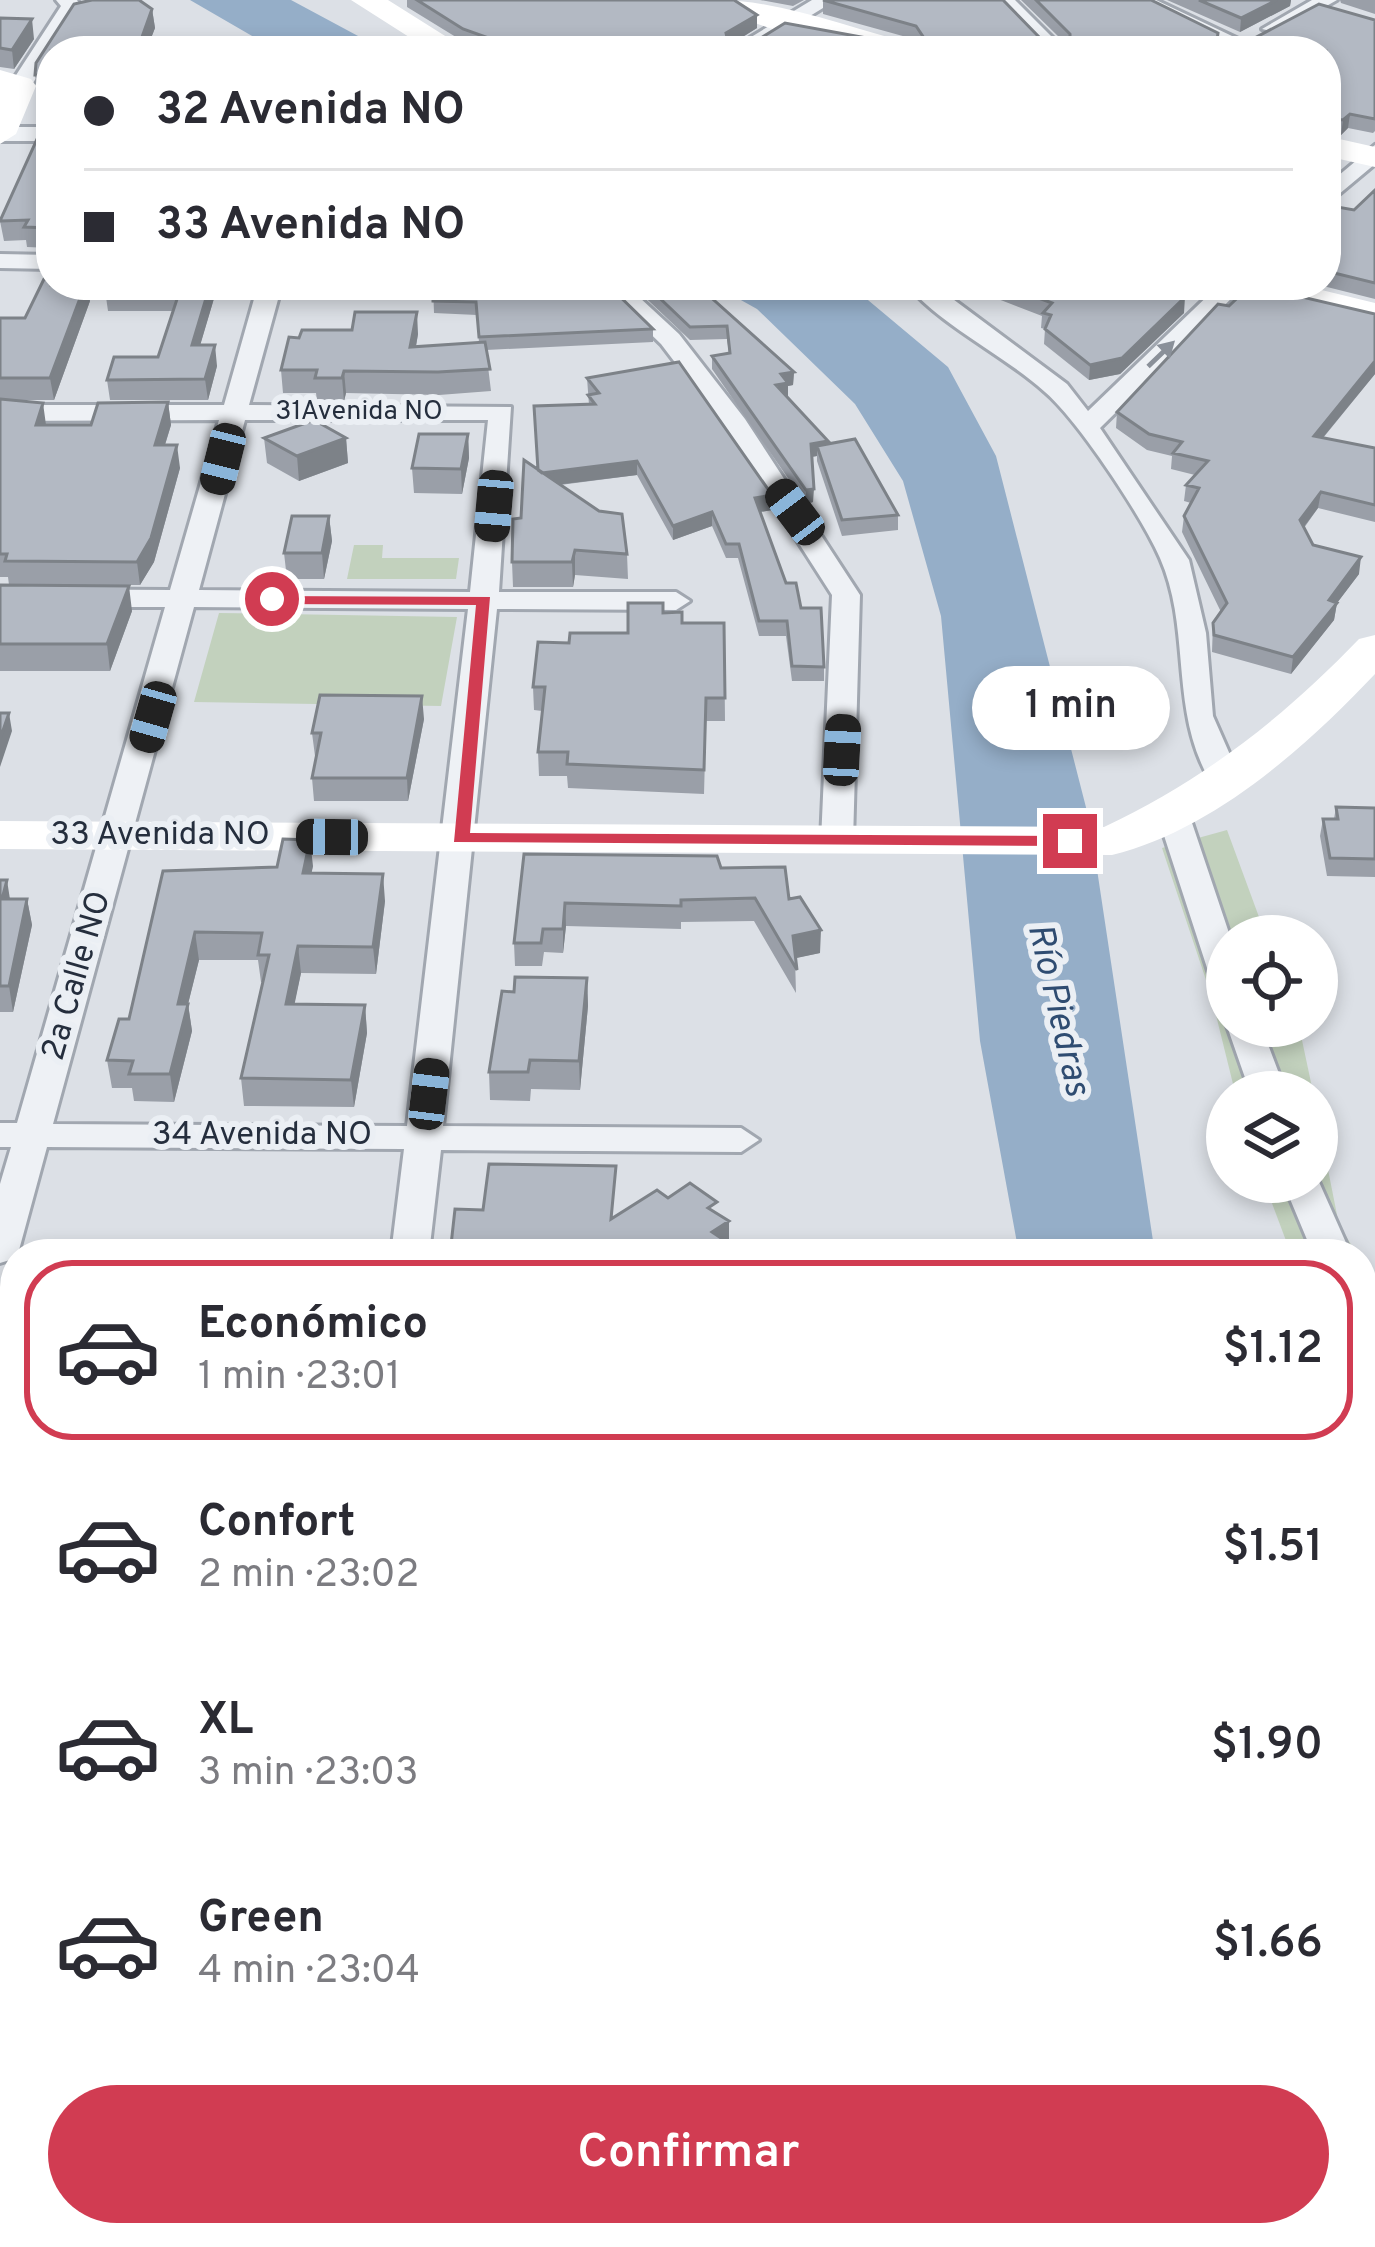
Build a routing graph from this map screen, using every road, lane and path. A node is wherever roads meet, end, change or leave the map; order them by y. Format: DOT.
graph roads {
  1 [pos="66,0"];
  2 [pos="365,0"];
  3 [pos="733,0"];
  4 [pos="826,0"];
  5 [pos="1004,0"];
  6 [pos="1139,0"];
  7 [pos="1319,6"];
  8 [pos="790,23"];
  9 [pos="47,36"];
  10 [pos="428,36"];
  11 [pos="766,36"];
  12 [pos="842,36"];
  13 [pos="1041,36"];
  14 [pos="1211,36"];
  15 [pos="1259,36"];
  16 [pos="36,50"];
  17 [pos="10,82"];
  18 [pos="0,134"];
  19 [pos="36,134"];
  20 [pos="1341,149"];
  21 [pos="1374,155"];
  22 [pos="1341,185"];
  23 [pos="0,261"];
  24 [pos="36,262"];
  25 [pos="266,300"];
  26 [pos="628,300"];
  27 [pos="941,300"];
  28 [pos="1217,300"];
  29 [pos="1318,300"];
  30 [pos="1375,314"];
  31 [pos="0,413"];
  32 [pos="235,413"];
  33 [pos="1089,424"];
  34 [pos="0,598"];
  35 [pos="187,599"];
  36 [pos="484,600"];
  37 [pos="676,601"];
  38 [pos="1375,648"];
  39 [pos="1226,782"];
  40 [pos="1173,814"];
  41 [pos="0,835"];
  42 [pos="119,836"];
  43 [pos="460,838"];
  44 [pos="837,841"];
  45 [pos="1207,915"];
  46 [pos="16,1135"];
  47 [pos="424,1137"];
  48 [pos="741,1140"];
  49 [pos="1310,1203"];
  50 [pos="2,1239"];
  51 [pos="412,1239"];
  52 [pos="1326,1239"];
  1 -- 9 [label="street"];
  2 -- 10 [label="street"];
  3 -- 8 [label="street"];
  4 -- 8 [label="street"];
  5 -- 13 [label="street"];
  6 -- 14 [label="street"];
  7 -- 15 [label="street"];
  8 -- 11 [label="street"];
  8 -- 12 [label="street"];
  16 -- 17 [label="street"];
  17 -- 18 [label="street"];
  18 -- 19 [label="street"];
  20 -- 21 [label="street"];
  21 -- 22 [label="street"];
  23 -- 24 [label="street"];
  25 -- 32 [label="street, 2a Calle NO"];
  26 -- 44 [label="street"];
  27 -- 33 [label="street"];
  33 -- 28 [label="street, one-way"];
  29 -- 30 [label="street"];
  31 -- 32 [label="street, 31Avenida NO"];
  32 -- 35 [label="street, 2a Calle NO"];
  32 -- 36 [label="street, 31Avenida NO"];
  33 -- 39 [label="street"];
  34 -- 35 [label="street"];
  35 -- 36 [label="street"];
  35 -- 42 [label="street, 2a Calle NO"];
  36 -- 37 [label="street"];
  36 -- 43 [label="street"];
  38 -- 39 [label="street"];
  39 -- 40 [label="street"];
  40 -- 44 [label="street, 33 Avenida NO"];
  40 -- 45 [label="street"];
  41 -- 42 [label="street, 33 Avenida NO"];
  42 -- 43 [label="street, 33 Avenida NO"];
  42 -- 46 [label="street, 2a Calle NO"];
  43 -- 44 [label="street, 33 Avenida NO"];
  43 -- 47 [label="street"];
  46 -- 47 [label="street, 34 Avenida NO"];
  46 -- 50 [label="street, 2a Calle NO"];
  47 -- 48 [label="street, 34 Avenida NO"];
  47 -- 51 [label="street"];
  49 -- 52 [label="street"];
}
